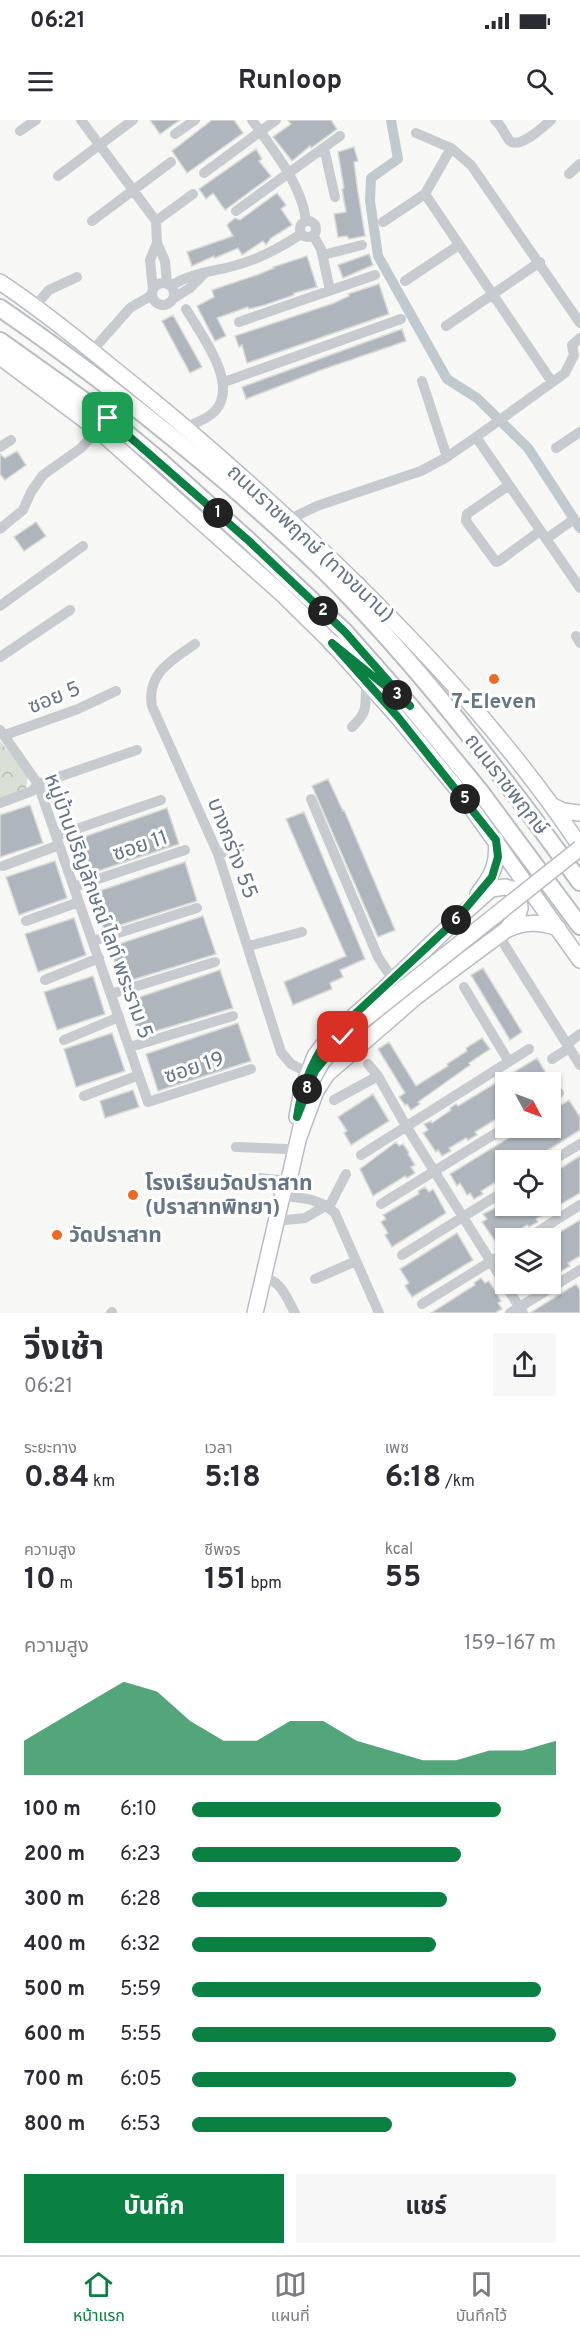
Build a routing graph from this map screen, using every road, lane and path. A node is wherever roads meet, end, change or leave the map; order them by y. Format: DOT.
graph roads {
  1 [pos="36,120"];
  2 [pos="81,120"];
  3 [pos="134,120"];
  4 [pos="195,120"];
  5 [pos="252,120"];
  6 [pos="276,120"];
  7 [pos="495,120"];
  8 [pos="552,120"];
  9 [pos="20,131"];
  10 [pos="260,131"];
  11 [pos="416,133"];
  12 [pos="176,134"];
  13 [pos="340,136"];
  14 [pos="99,145"];
  15 [pos="324,148"];
  16 [pos="452,148"];
  17 [pos="171,162"];
  18 [pos="580,164"];
  19 [pos="204,173"];
  20 [pos="288,174"];
  21 [pos="569,174"];
  22 [pos="58,176"];
  23 [pos="132,190"];
  24 [pos="193,194"];
  25 [pos="425,194"];
  26 [pos="335,196"];
  27 [pos="236,211"];
  28 [pos="306,220"];
  29 [pos="92,221"];
  30 [pos="156,221"];
  31 [pos="383,222"];
  32 [pos="301,234"];
  33 [pos="313,235"];
  34 [pos="157,243"];
  35 [pos="362,245"];
  36 [pos="459,245"];
  37 [pos="323,255"];
  38 [pos="540,262"];
  39 [pos="206,273"];
  40 [pos="375,275"];
  41 [pos="77,276"];
  42 [pos="405,281"];
  43 [pos="0,282"];
  44 [pos="169,285"];
  45 [pos="330,290"];
  46 [pos="152,293"];
  47 [pos="493,294"];
  48 [pos="174,298"];
  49 [pos="35,306"];
  50 [pos="0,308"];
  51 [pos="186,309"];
  52 [pos="400,318"];
  53 [pos="239,322"];
  54 [pos="580,323"];
  55 [pos="446,326"];
  56 [pos="580,338"];
  57 [pos="0,341"];
  58 [pos="92,351"];
  59 [pos="0,357"];
  60 [pos="577,357"];
  61 [pos="422,381"];
  62 [pos="224,382"];
  63 [pos="552,382"];
  64 [pos="186,427"];
  65 [pos="98,430"];
  66 [pos="580,432"];
  67 [pos="476,437"];
  68 [pos="10,440"];
  69 [pos="0,447"];
  70 [pos="556,448"];
  71 [pos="447,457"];
  72 [pos="509,485"];
  73 [pos="290,519"];
  74 [pos="570,522"];
  75 [pos="0,529"];
  76 [pos="543,535"];
  77 [pos="83,546"];
  78 [pos="357,585"];
  79 [pos="580,588"];
  80 [pos="0,606"];
  81 [pos="70,610"];
  82 [pos="332,643"];
  83 [pos="195,644"];
  84 [pos="403,655"];
  85 [pos="0,657"];
  86 [pos="367,683"];
  87 [pos="116,692"];
  88 [pos="410,706"];
  89 [pos="352,728"];
  90 [pos="2,733"];
  91 [pos="137,750"];
  92 [pos="38,784"];
  93 [pos="310,799"];
  94 [pos="161,800"];
  95 [pos="0,803"];
  96 [pos="553,806"];
  97 [pos="580,813"];
  98 [pos="58,840"];
  99 [pos="496,840"];
  100 [pos="580,847"];
  101 [pos="240,848"];
  102 [pos="185,850"];
  103 [pos="218,854"];
  104 [pos="580,855"];
  105 [pos="3,866"];
  106 [pos="580,882"];
  107 [pos="74,887"];
  108 [pos="79,902"];
  109 [pos="197,908"];
  110 [pos="26,921"];
  111 [pos="455,921"];
  112 [pos="580,926"];
  113 [pos="558,928"];
  114 [pos="302,932"];
  115 [pos="503,933"];
  116 [pos="93,940"];
  117 [pos="249,946"];
  118 [pos="99,958"];
  119 [pos="580,960"];
  120 [pos="215,962"];
  121 [pos="45,980"];
  122 [pos="393,980"];
  123 [pos="464,987"];
  124 [pos="111,994"];
  125 [pos="233,1016"];
  126 [pos="119,1017"];
  127 [pos="580,1034"];
  128 [pos="64,1040"];
  129 [pos="568,1046"];
  130 [pos="129,1047"];
  131 [pos="529,1049"];
  132 [pos="552,1059"];
  133 [pos="509,1062"];
  134 [pos="368,1064"];
  135 [pos="580,1065"];
  136 [pos="251,1069"];
  137 [pos="139,1075"];
  138 [pos="378,1076"];
  139 [pos="310,1082"];
  140 [pos="84,1096"];
  141 [pos="334,1100"];
  142 [pos="148,1102"];
  143 [pos="406,1126"];
  144 [pos="495,1134"];
  145 [pos="299,1137"];
  146 [pos="580,1144"];
  147 [pos="236,1147"];
  148 [pos="287,1149"];
  149 [pos="361,1155"];
  150 [pos="561,1155"];
  151 [pos="435,1171"];
  152 [pos="346,1174"];
  153 [pos="258,1178"];
  154 [pos="281,1189"];
  155 [pos="495,1197"];
  156 [pos="381,1204"];
  157 [pos="580,1205"];
  158 [pos="328,1206"];
  159 [pos="463,1217"];
  160 [pos="276,1221"];
  161 [pos="543,1228"];
  162 [pos="402,1255"];
  163 [pos="495,1259"];
  164 [pos="491,1261"];
  165 [pos="356,1262"];
  166 [pos="580,1269"];
  167 [pos="263,1278"];
  168 [pos="315,1279"];
  169 [pos="422,1304"];
  170 [pos="518,1311"];
  171 [pos="255,1313"];
  172 [pos="295,1313"];
  173 [pos="379,1313"];
  1 -- 9 [label="street"];
  2 -- 14 [label="street"];
  3 -- 14 [label="street"];
  4 -- 12 [label="street"];
  5 -- 10 [label="street"];
  6 -- 10 [label="street"];
  7 -- 8 [label="street"];
  10 -- 19 [label="street"];
  10 -- 20 [label="street"];
  11 -- 16 [label="street"];
  13 -- 15 [label="street"];
  14 -- 22 [label="street"];
  14 -- 23 [label="street"];
  15 -- 20 [label="street"];
  15 -- 26 [label="street"];
  16 -- 25 [label="street"];
  16 -- 38 [label="street"];
  17 -- 23 [label="street"];
  18 -- 21 [label="street"];
  20 -- 27 [label="street"];
  20 -- 28 [label="street"];
  23 -- 29 [label="street"];
  23 -- 30 [label="street"];
  24 -- 30 [label="street"];
  25 -- 31 [label="street"];
  25 -- 36 [label="street"];
  28 -- 32 [label="street"];
  28 -- 33 [label="street"];
  30 -- 34 [label="street"];
  32 -- 33 [label="street"];
  32 -- 39 [label="street"];
  33 -- 37 [label="street"];
  34 -- 44 [label="street"];
  34 -- 46 [label="street"];
  35 -- 37 [label="street"];
  36 -- 42 [label="street"];
  36 -- 47 [label="street"];
  37 -- 45 [label="street"];
  38 -- 47 [label="street"];
  38 -- 54 [label="street"];
  39 -- 44 [label="street"];
  39 -- 48 [label="street"];
  40 -- 45 [label="street"];
  41 -- 49 [label="street"];
  43 -- 49 [label="main road, ถนนราชพฤกษ์ (ทางขนาน)"];
  44 -- 46 [label="street"];
  44 -- 48 [label="street"];
  45 -- 53 [label="street"];
  46 -- 48 [label="street"];
  46 -- 58 [label="street"];
  47 -- 55 [label="street"];
  47 -- 63 [label="street"];
  49 -- 58 [label="main road, ถนนราชพฤกษ์ (ทางขนาน)"];
  50 -- 84 [label="main road, ถนนราชพฤกษ์"];
  51 -- 62 [label="street"];
  52 -- 62 [label="street"];
  56 -- 60 [label="street"];
  57 -- 88 [label="main road, ถนนราชพฤกษ์"];
  58 -- 64 [label="main road, ถนนราชพฤกษ์ (ทางขนาน)"];
  59 -- 65 [label="main road"];
  60 -- 63 [label="street"];
  61 -- 71 [label="street"];
  62 -- 64 [label="street"];
  63 -- 67 [label="street"];
  64 -- 73 [label="main road, ถนนราชพฤกษ์ (ทางขนาน)"];
  65 -- 75 [label="street"];
  65 -- 82 [label="main road"];
  66 -- 70 [label="street"];
  67 -- 71 [label="street"];
  67 -- 72 [label="street"];
  68 -- 69 [label="street"];
  71 -- 73 [label="street"];
  72 -- 76 [label="street"];
  72 -- 76 [label="street"];
  73 -- 78 [label="main road, ถนนราชพฤกษ์ (ทางขนาน)"];
  74 -- 76 [label="street"];
  76 -- 79 [label="street"];
  77 -- 80 [label="street"];
  78 -- 84 [label="main road"];
  78 -- 96 [label="main road, ถนนราชพฤกษ์ (ทางขนาน)"];
  81 -- 85 [label="street"];
  82 -- 86 [label="main road"];
  82 -- 88 [label="main road"];
  83 -- 103 [label="street, บางกร่าง 55"];
  84 -- 106 [label="main road, ถนนราชพฤกษ์"];
  86 -- 89 [label="street"];
  86 -- 99 [label="main road"];
  87 -- 90 [label="street, ซอย 5"];
  88 -- 112 [label="main road, ถนนราชพฤกษ์"];
  90 -- 92 [label="street, หมู่บ้านปริญลักษณ์ ไลท์ พระราม 5"];
  91 -- 92 [label="street"];
  92 -- 95 [label="street"];
  92 -- 98 [label="street, หมู่บ้านปริญลักษณ์ ไลท์ พระราม 5"];
  93 -- 122 [label="street"];
  94 -- 98 [label="street"];
  96 -- 97 [label="main road"];
  96 -- 100 [label="main road, ถนนราชพฤกษ์ (ทางขนาน)"];
  98 -- 105 [label="street"];
  98 -- 107 [label="street, หมู่บ้านปริญลักษณ์ ไลท์ พระราม 5"];
  99 -- 111 [label="main road"];
  99 -- 113 [label="main road"];
  100 -- 139 [label="main road, bridge"];
  101 -- 103 [label="street"];
  102 -- 107 [label="street, ซอย 11"];
  103 -- 117 [label="street, บางกร่าง 55"];
  104 -- 139 [label="main road"];
  107 -- 108 [label="street, หมู่บ้านปริญลักษณ์ ไลท์ พระราม 5"];
  108 -- 110 [label="street"];
  108 -- 116 [label="street, หมู่บ้านปริญลักษณ์ ไลท์ พระราม 5"];
  109 -- 116 [label="street"];
  111 -- 115 [label="main road"];
  111 -- 122 [label="main road"];
  113 -- 115 [label="main road"];
  113 -- 119 [label="main road"];
  114 -- 117 [label="street"];
  115 -- 129 [label="street"];
  115 -- 145 [label="main road"];
  116 -- 118 [label="street, หมู่บ้านปริญลักษณ์ ไลท์ พระราม 5"];
  117 -- 139 [label="street, บางกร่าง 55"];
  118 -- 121 [label="street"];
  118 -- 124 [label="street, หมู่บ้านปริญลักษณ์ ไลท์ พระราม 5"];
  120 -- 124 [label="street"];
  122 -- 139 [label="main road"];
  123 -- 133 [label="street"];
  124 -- 126 [label="street, หมู่บ้านปริญลักษณ์ ไลท์ พระราม 5"];
  125 -- 130 [label="street"];
  126 -- 128 [label="street"];
  126 -- 130 [label="street, หมู่บ้านปริญลักษณ์ ไลท์ พระราม 5"];
  127 -- 129 [label="street"];
  129 -- 132 [label="street"];
  129 -- 135 [label="street"];
  130 -- 137 [label="street, หมู่บ้านปริญลักษณ์ ไลท์ พระราม 5"];
  131 -- 133 [label="street"];
  133 -- 143 [label="street"];
  134 -- 138 [label="street"];
  136 -- 142 [label="street, ซอย 19"];
  137 -- 140 [label="street"];
  137 -- 142 [label="street, หมู่บ้านปริญลักษณ์ ไลท์ พระราม 5"];
  138 -- 141 [label="street"];
  138 -- 143 [label="street"];
  139 -- 145 [label="main road"];
  139 -- 148 [label="main road"];
  143 -- 149 [label="street"];
  143 -- 151 [label="street"];
  144 -- 151 [label="street"];
  145 -- 154 [label="main road"];
  146 -- 150 [label="street"];
  147 -- 148 [label="street"];
  148 -- 154 [label="main road"];
  151 -- 156 [label="street"];
  151 -- 159 [label="street"];
  152 -- 158 [label="street"];
  153 -- 154 [label="street"];
  154 -- 158 [label="street"];
  154 -- 160 [label="main road"];
  155 -- 159 [label="street"];
  157 -- 161 [label="street"];
  158 -- 160 [label="street"];
  158 -- 165 [label="street"];
  159 -- 162 [label="street"];
  159 -- 164 [label="street"];
  160 -- 167 [label="main road"];
  163 -- 164 [label="street"];
  164 -- 169 [label="street"];
  164 -- 170 [label="street"];
  165 -- 168 [label="street"];
  165 -- 173 [label="street"];
  166 -- 170 [label="street"];
  167 -- 171 [label="main road"];
  167 -- 172 [label="street"];
}
